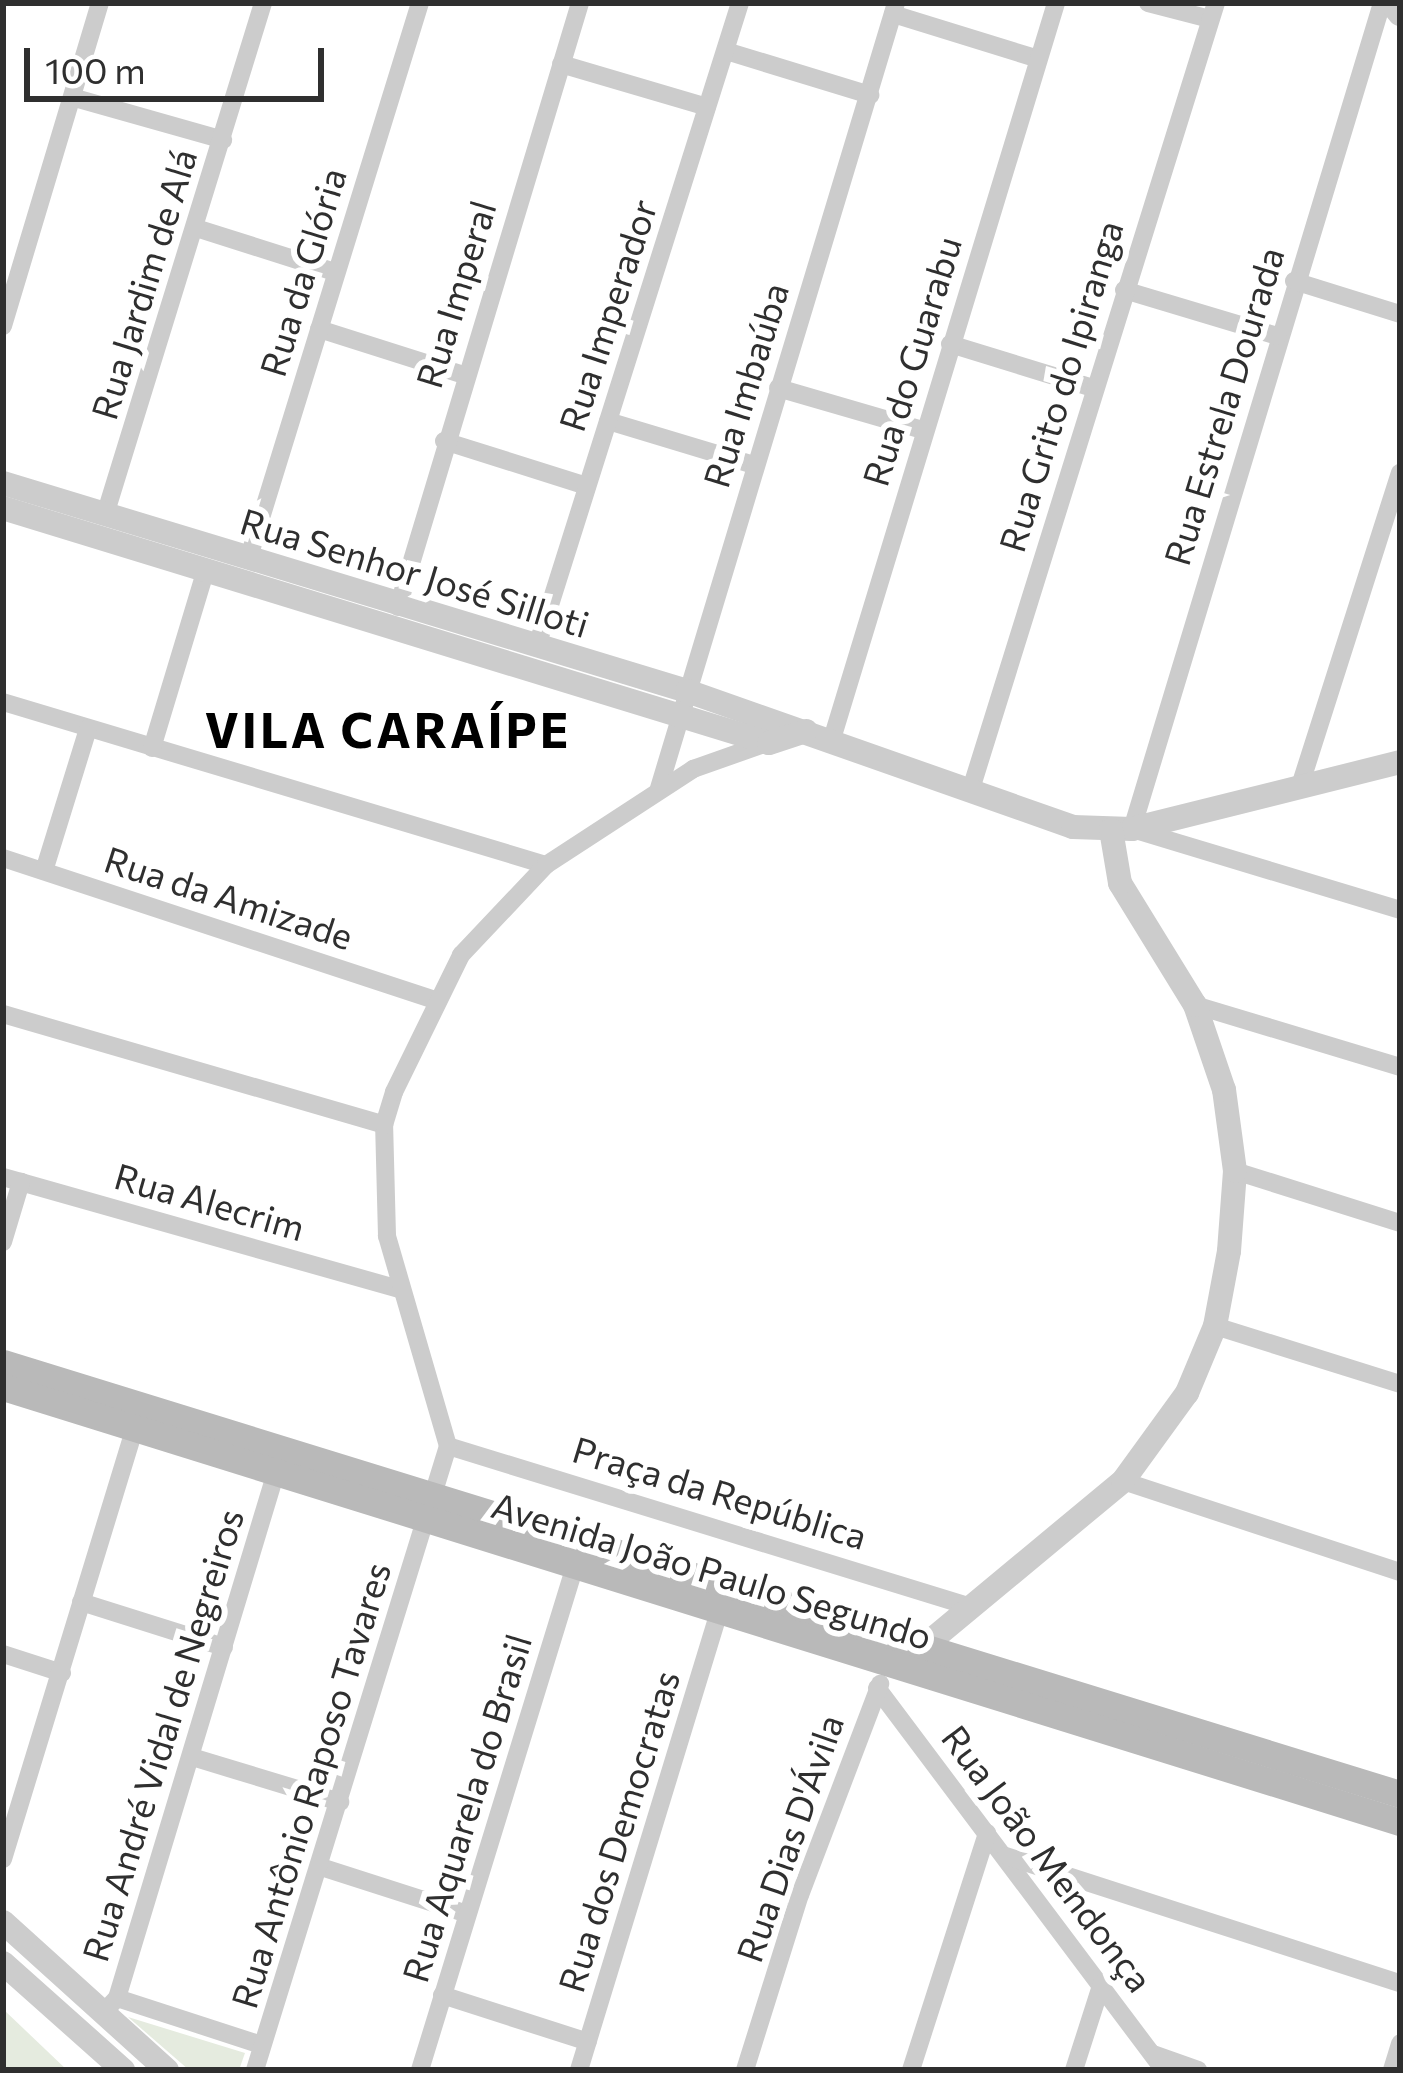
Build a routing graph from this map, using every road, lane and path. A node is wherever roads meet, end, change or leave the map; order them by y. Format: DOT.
graph roads {
  1 [pos="263,3"];
  2 [pos="420,3"];
  3 [pos="580,3"];
  4 [pos="740,3"];
  5 [pos="1056,3"];
  6 [pos="1148,3"];
  7 [pos="1387,3"];
  8 [pos="99,4"];
  9 [pos="895,9"];
  10 [pos="1213,11"];
  11 [pos="1400,14"];
  12 [pos="726,51"];
  13 [pos="1038,59"];
  14 [pos="561,64"];
  15 [pos="870,95"];
  16 [pos="75,98"];
  17 [pos="707,107"];
  18 [pos="223,140"];
  19 [pos="196,228"];
  20 [pos="335,272"];
  21 [pos="1294,281"];
  22 [pos="1124,290"];
  23 [pos="1400,314"];
  24 [pos="3,326"];
  25 [pos="319,329"];
  26 [pos="1277,336"];
  27 [pos="950,344"];
  28 [pos="464,375"];
  29 [pos="778,388"];
  30 [pos="1094,388"];
  31 [pos="608,421"];
  32 [pos="923,430"];
  33 [pos="444,441"];
  34 [pos="754,465"];
  35 [pos="1400,473"];
  36 [pos="3,483"];
  37 [pos="587,486"];
  38 [pos="3,508"];
  39 [pos="106,515"];
  40 [pos="248,560"];
  41 [pos="205,572"];
  42 [pos="398,607"];
  43 [pos="537,646"];
  44 [pos="3,702"];
  45 [pos="683,703"];
  46 [pos="88,729"];
  47 [pos="806,731"];
  48 [pos="832,739"];
  49 [pos="769,743"];
  50 [pos="152,748"];
  51 [pos="1400,762"];
  52 [pos="659,788"];
  53 [pos="971,789"];
  54 [pos="1299,789"];
  55 [pos="1121,830"];
  56 [pos="3,858"];
  57 [pos="546,865"];
  58 [pos="44,871"];
  59 [pos="1400,910"];
  60 [pos="435,1000"];
  61 [pos="1195,1005"];
  62 [pos="3,1014"];
  63 [pos="1400,1067"];
  64 [pos="384,1125"];
  65 [pos="1234,1171"];
  66 [pos="12,1179"];
  67 [pos="1400,1223"];
  68 [pos="3,1242"];
  69 [pos="399,1289"];
  70 [pos="1215,1326"];
  71 [pos="3,1363"];
  72 [pos="1400,1384"];
  73 [pos="3,1387"];
  74 [pos="135,1428"];
  75 [pos="448,1446"];
  76 [pos="276,1472"];
  77 [pos="1123,1481"];
  78 [pos="431,1508"];
  79 [pos="575,1567"];
  80 [pos="1400,1572"];
  81 [pos="82,1602"];
  82 [pos="971,1606"];
  83 [pos="719,1611"];
  84 [pos="224,1647"];
  85 [pos="922,1647"];
  86 [pos="3,1654"];
  87 [pos="897,1665"];
  88 [pos="62,1673"];
  89 [pos="877,1688"];
  90 [pos="192,1757"];
  91 [pos="1400,1793"];
  92 [pos="340,1802"];
  93 [pos="1400,1822"];
  94 [pos="987,1833"];
  95 [pos="1006,1856"];
  96 [pos="3,1859"];
  97 [pos="321,1867"];
  98 [pos="467,1914"];
  99 [pos="3,1922"];
  100 [pos="3,1963"];
  101 [pos="1102,1983"];
  102 [pos="1400,1983"];
  103 [pos="442,1995"];
  104 [pos="110,2005"];
  105 [pos="588,2042"];
  106 [pos="1400,2043"];
  107 [pos="262,2045"];
  108 [pos="1159,2062"];
  109 [pos="123,2070"];
  110 [pos="167,2070"];
  111 [pos="255,2070"];
  112 [pos="419,2070"];
  113 [pos="579,2070"];
  114 [pos="745,2070"];
  115 [pos="910,2070"];
  116 [pos="1074,2070"];
  117 [pos="1198,2070"];
  118 [pos="1392,2070"];
  1 -- 18 [label="street, Rua Jardim de Alá"];
  2 -- 20 [label="street, Rua da Glória"];
  3 -- 14 [label="street, Rua Imperal"];
  4 -- 12 [label="street, Rua Imperador"];
  5 -- 13 [label="street, Rua do Guarabu"];
  6 -- 10 [label="street"];
  7 -- 11 [label="street"];
  7 -- 21 [label="street, Rua Estrela Dourada"];
  8 -- 16 [label="street"];
  9 -- 13 [label="street"];
  9 -- 15 [label="street, Rua Imbaúba"];
  10 -- 22 [label="street, Rua Grito do Ipiranga"];
  12 -- 15 [label="street"];
  12 -- 17 [label="street, Rua Imperador"];
  13 -- 27 [label="street, Rua do Guarabu"];
  14 -- 17 [label="street"];
  14 -- 28 [label="street, Rua Imperal"];
  15 -- 29 [label="street, Rua Imbaúba"];
  16 -- 18 [label="street"];
  16 -- 24 [label="street"];
  17 -- 31 [label="street, Rua Imperador"];
  18 -- 19 [label="street, Rua Jardim de Alá"];
  19 -- 20 [label="street"];
  19 -- 39 [label="street, Rua Jardim de Alá"];
  20 -- 25 [label="street, Rua da Glória"];
  21 -- 23 [label="street"];
  21 -- 26 [label="street, Rua Estrela Dourada"];
  22 -- 26 [label="street"];
  22 -- 30 [label="street, Rua Grito do Ipiranga"];
  25 -- 28 [label="street"];
  25 -- 40 [label="street, Rua da Glória"];
  26 -- 55 [label="street, Rua Estrela Dourada"];
  27 -- 30 [label="street"];
  27 -- 32 [label="street, Rua do Guarabu"];
  28 -- 33 [label="street, Rua Imperal"];
  29 -- 32 [label="street"];
  29 -- 34 [label="street, Rua Imbaúba"];
  30 -- 53 [label="street, Rua Grito do Ipiranga"];
  31 -- 34 [label="street"];
  31 -- 37 [label="street, Rua Imperador"];
  32 -- 48 [label="street, Rua do Guarabu"];
  33 -- 37 [label="street"];
  33 -- 42 [label="street, Rua Imperal"];
  34 -- 45 [label="street, Rua Imbaúba"];
  35 -- 54 [label="street"];
  36 -- 39 [label="street, Rua Senhor José Silloti"];
  37 -- 43 [label="street, Rua Imperador"];
  38 -- 41 [label="street, Rua Senhor José Silloti"];
  39 -- 40 [label="street, Rua Senhor José Silloti"];
  40 -- 42 [label="street, Rua Senhor José Silloti"];
  41 -- 45 [label="street, Rua Senhor José Silloti"];
  41 -- 50 [label="street"];
  42 -- 43 [label="street, Rua Senhor José Silloti"];
  43 -- 45 [label="street, Rua Senhor José Silloti"];
  44 -- 46 [label="street"];
  45 -- 47 [label="street, Rua Senhor José Silloti"];
  45 -- 49 [label="street, Rua Senhor José Silloti"];
  45 -- 52 [label="street, Rua Imbaúba"];
  46 -- 50 [label="street"];
  46 -- 58 [label="street"];
  47 -- 48 [label="street, Rua Senhor José Silloti"];
  47 -- 49 [label="street"];
  48 -- 53 [label="street, Rua Senhor José Silloti"];
  49 -- 52 [label="street"];
  50 -- 57 [label="street"];
  51 -- 54 [label="street, Rua Senhor José Silloti"];
  52 -- 57 [label="street"];
  53 -- 55 [label="street, Rua Senhor José Silloti"];
  54 -- 55 [label="street, Rua Senhor José Silloti"];
  55 -- 59 [label="street"];
  55 -- 61 [label="street"];
  56 -- 58 [label="street, Rua da Amizade"];
  57 -- 60 [label="street"];
  58 -- 60 [label="street, Rua da Amizade"];
  60 -- 64 [label="street"];
  61 -- 63 [label="street"];
  61 -- 65 [label="street"];
  62 -- 64 [label="street"];
  64 -- 69 [label="street"];
  65 -- 67 [label="street"];
  65 -- 70 [label="street"];
  66 -- 68 [label="street"];
  66 -- 69 [label="street, Rua Alecrim"];
  69 -- 75 [label="street"];
  70 -- 72 [label="street"];
  70 -- 77 [label="street"];
  71 -- 78 [label="main road, Avenida João Paulo Segundo"];
  73 -- 74 [label="main road, Avenida João Paulo Segundo"];
  74 -- 76 [label="main road, Avenida João Paulo Segundo"];
  74 -- 81 [label="street"];
  75 -- 78 [label="street"];
  75 -- 82 [label="street, Praça da República"];
  76 -- 78 [label="main road, Avenida João Paulo Segundo"];
  76 -- 84 [label="street, Rua André Vidal de Negreiros"];
  77 -- 80 [label="street"];
  77 -- 82 [label="street"];
  78 -- 79 [label="main road, Avenida João Paulo Segundo"];
  78 -- 85 [label="main road, Avenida João Paulo Segundo"];
  78 -- 92 [label="street, Rua Antônio Raposo Tavares"];
  79 -- 83 [label="main road, Avenida João Paulo Segundo"];
  79 -- 98 [label="street, Rua Aquarela do Brasil"];
  81 -- 84 [label="street"];
  81 -- 88 [label="street"];
  82 -- 85 [label="street"];
  83 -- 87 [label="main road, Avenida João Paulo Segundo"];
  83 -- 105 [label="street, Rua dos Democratas"];
  84 -- 90 [label="street, Rua André Vidal de Negreiros"];
  85 -- 87 [label="street, Rua Dias D'Ávila"];
  85 -- 91 [label="main road, Avenida João Paulo Segundo"];
  86 -- 88 [label="street"];
  87 -- 89 [label="street, Rua Dias D'Ávila"];
  87 -- 93 [label="main road, Avenida João Paulo Segundo"];
  88 -- 96 [label="street"];
  89 -- 94 [label="street, Rua João Mendonça"];
  89 -- 114 [label="street, Rua Dias D'Ávila"];
  90 -- 92 [label="street"];
  90 -- 104 [label="street, Rua André Vidal de Negreiros"];
  92 -- 97 [label="street, Rua Antônio Raposo Tavares"];
  94 -- 95 [label="street, Rua João Mendonça"];
  94 -- 115 [label="street"];
  95 -- 101 [label="street, Rua João Mendonça"];
  95 -- 102 [label="street"];
  97 -- 98 [label="street"];
  97 -- 107 [label="street, Rua Antônio Raposo Tavares"];
  98 -- 103 [label="street, Rua Aquarela do Brasil"];
  99 -- 104 [label="street"];
  100 -- 109 [label="street"];
  101 -- 108 [label="street, Rua João Mendonça"];
  101 -- 116 [label="street"];
  103 -- 105 [label="street"];
  103 -- 112 [label="street, Rua Aquarela do Brasil"];
  104 -- 107 [label="street"];
  104 -- 110 [label="street"];
  105 -- 113 [label="street, Rua dos Democratas"];
  106 -- 118 [label="street"];
  107 -- 111 [label="street, Rua Antônio Raposo Tavares"];
  108 -- 117 [label="street"];
}
